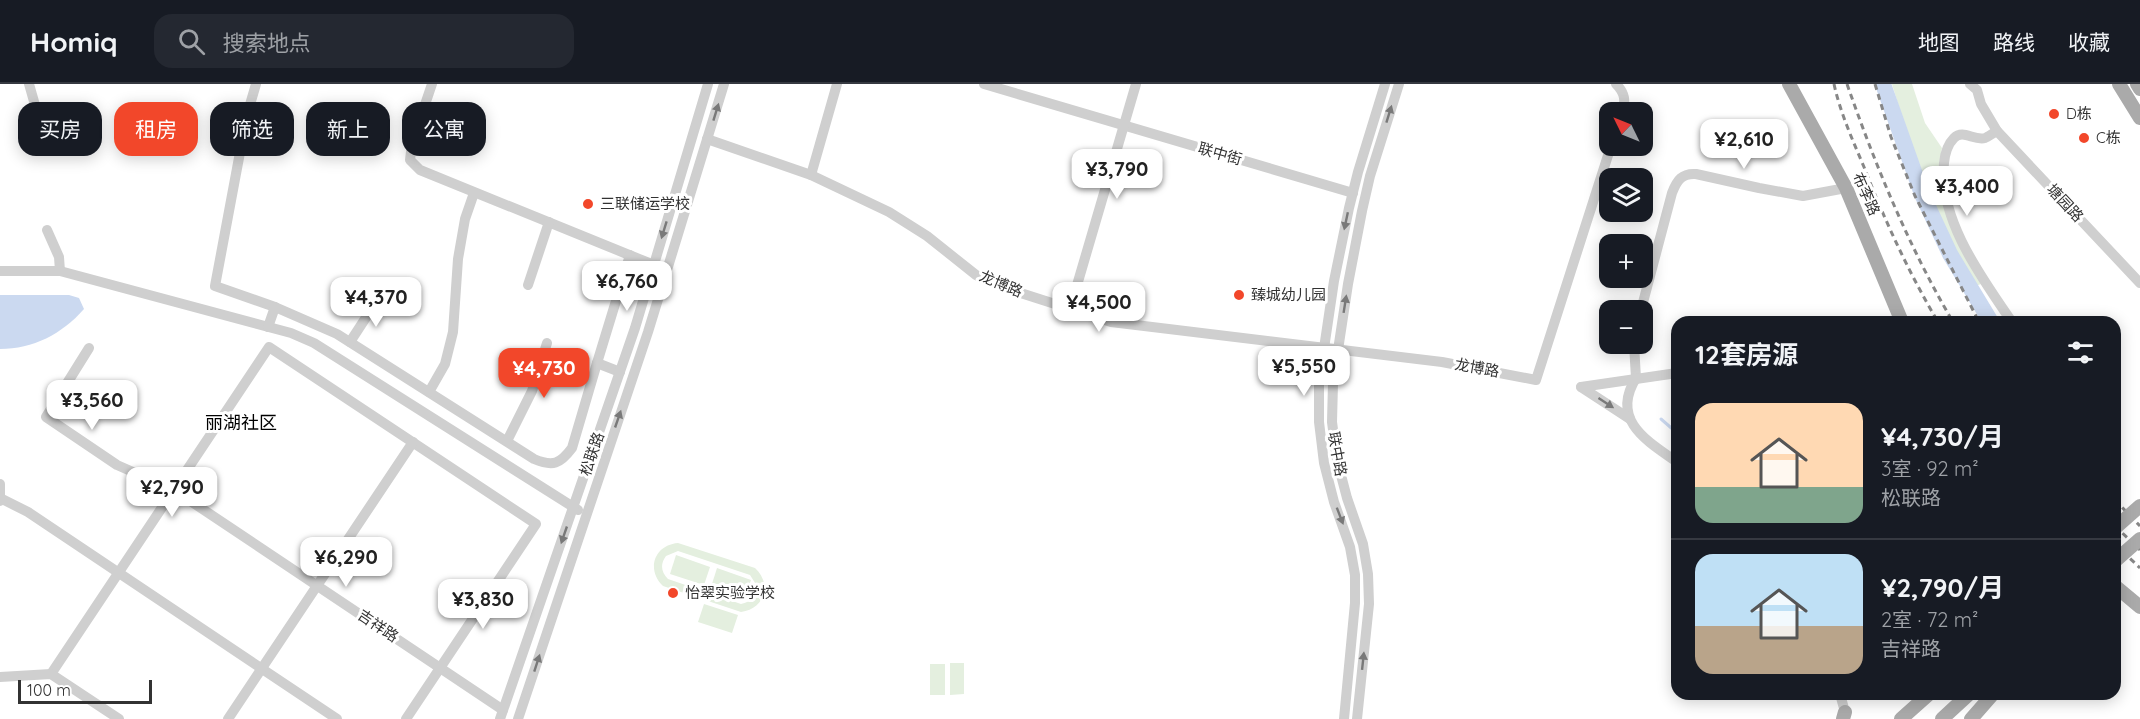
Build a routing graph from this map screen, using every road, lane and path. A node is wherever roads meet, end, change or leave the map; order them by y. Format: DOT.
graph roads {
  1 [pos="29,84"];
  2 [pos="256,84"];
  3 [pos="432,84"];
  4 [pos="708,84"];
  5 [pos="724,84"];
  6 [pos="837,84"];
  7 [pos="984,84"];
  8 [pos="1136,84"];
  9 [pos="1385,84"];
  10 [pos="1399,84"];
  11 [pos="1616,84"];
  12 [pos="1789,84"];
  13 [pos="2119,84"];
  14 [pos="2137,84"];
  15 [pos="1974,87"];
  16 [pos="2140,89"];
  17 [pos="34,102"];
  18 [pos="1624,102"];
  19 [pos="2140,118"];
  20 [pos="1124,125"];
  21 [pos="1997,131"];
  22 [pos="707,139"];
  23 [pos="1608,156"];
  24 [pos="811,175"];
  25 [pos="1846,188"];
  26 [pos="474,193"];
  27 [pos="1353,193"];
  28 [pos="549,222"];
  29 [pos="47,230"];
  30 [pos="630,255"];
  31 [pos="654,265"];
  32 [pos="0,271"];
  33 [pos="60,271"];
  34 [pos="2140,283"];
  35 [pos="528,285"];
  36 [pos="378,299"];
  37 [pos="1644,300"];
  38 [pos="275,307"];
  39 [pos="1070,309"];
  40 [pos="1899,316"];
  41 [pos="2008,316"];
  42 [pos="268,327"];
  43 [pos="350,342"];
  44 [pos="547,343"];
  45 [pos="89,348"];
  46 [pos="1324,348"];
  47 [pos="1338,349"];
  48 [pos="1635,354"];
  49 [pos="597,363"];
  50 [pos="620,372"];
  51 [pos="1671,374"];
  52 [pos="1636,378"];
  53 [pos="429,392"];
  54 [pos="1630,419"];
  55 [pos="507,441"];
  56 [pos="413,442"];
  57 [pos="1671,458"];
  58 [pos="0,484"];
  59 [pos="174,490"];
  60 [pos="0,499"];
  61 [pos="2140,506"];
  62 [pos="574,507"];
  63 [pos="586,515"];
  64 [pos="2121,523"];
  65 [pos="2140,539"];
  66 [pos="2121,556"];
  67 [pos="118,573"];
  68 [pos="317,586"];
  69 [pos="2121,591"];
  70 [pos="2140,607"];
  71 [pos="441,668"];
  72 [pos="261,669"];
  73 [pos="51,674"];
  74 [pos="0,677"];
  75 [pos="1841,700"];
  76 [pos="1922,700"];
  77 [pos="1963,700"];
  78 [pos="1988,700"];
  79 [pos="502,714"];
  80 [pos="1845,717"];
  81 [pos="119,719"];
  82 [pos="228,719"];
  83 [pos="337,719"];
  84 [pos="406,719"];
  85 [pos="518,719"];
  86 [pos="1344,719"];
  87 [pos="1357,719"];
  88 [pos="1901,719"];
  89 [pos="1942,719"];
  90 [pos="1971,719"];
  1 -- 17 [label="street"];
  2 -- 38 [label="street"];
  3 -- 26 [label="street"];
  4 -- 31 [label="street, 松联路, one-way"];
  22 -- 5 [label="street, 松联路, one-way"];
  6 -- 24 [label="street"];
  7 -- 20 [label="street, 联中街"];
  8 -- 20 [label="street"];
  9 -- 27 [label="street, 联中路"];
  47 -- 10 [label="street, 联中路, one-way"];
  11 -- 18 [label="street"];
  12 -- 25 [label="main road, 布李路"];
  13 -- 19 [label="main road"];
  14 -- 16 [label="main road"];
  15 -- 21 [label="street, 塘园路"];
  20 -- 27 [label="street, 联中街"];
  20 -- 39 [label="street"];
  21 -- 34 [label="street, 塘园路"];
  21 -- 41 [label="street"];
  22 -- 24 [label="street, 龙博路"];
  63 -- 22 [label="street, 松联路, one-way"];
  23 -- 47 [label="street, 龙博路"];
  24 -- 39 [label="street, 龙博路"];
  25 -- 37 [label="street"];
  25 -- 40 [label="main road, 布李路"];
  26 -- 28 [label="street"];
  26 -- 53 [label="street"];
  27 -- 46 [label="street, 联中路, one-way"];
  28 -- 30 [label="street"];
  28 -- 35 [label="street"];
  29 -- 33 [label="street"];
  30 -- 31 [label="street"];
  30 -- 49 [label="street"];
  31 -- 50 [label="street, 松联路"];
  32 -- 33 [label="street"];
  33 -- 42 [label="street"];
  36 -- 43 [label="street"];
  38 -- 42 [label="street"];
  38 -- 43 [label="street"];
  39 -- 46 [label="street, 龙博路"];
  42 -- 62 [label="street"];
  43 -- 53 [label="street"];
  44 -- 55 [label="street"];
  45 -- 59 [label="street, 吉祥路"];
  46 -- 47 [label="street, 龙博路"];
  46 -- 86 [label="street, 联中路, one-way"];
  87 -- 47 [label="street, 联中路, one-way"];
  48 -- 52 [label="street"];
  49 -- 50 [label="street"];
  49 -- 55 [label="street"];
  50 -- 62 [label="street, 松联路"];
  51 -- 52 [label="street"];
  52 -- 54 [label="street"];
  52 -- 54 [label="street, one-way"];
  53 -- 55 [label="street"];
  54 -- 57 [label="street"];
  56 -- 59 [label="street"];
  56 -- 68 [label="street"];
  56 -- 71 [label="street"];
  58 -- 60 [label="street"];
  59 -- 67 [label="street"];
  59 -- 68 [label="street, 吉祥路"];
  60 -- 67 [label="street"];
  61 -- 64 [label="main road, bridge"];
  62 -- 63 [label="street"];
  62 -- 79 [label="street, 松联路, one-way"];
  85 -- 63 [label="street, 松联路, one-way"];
  65 -- 66 [label="main road, bridge"];
  67 -- 72 [label="street"];
  67 -- 73 [label="street"];
  68 -- 71 [label="street, 吉祥路"];
  68 -- 72 [label="street"];
  69 -- 70 [label="main road"];
  71 -- 79 [label="street, 吉祥路"];
  71 -- 84 [label="street"];
  72 -- 82 [label="street"];
  72 -- 83 [label="street"];
  73 -- 74 [label="street"];
  73 -- 81 [label="street"];
  75 -- 80 [label="street"];
  76 -- 88 [label="main road"];
  77 -- 89 [label="main road"];
  78 -- 90 [label="main road"];
}
